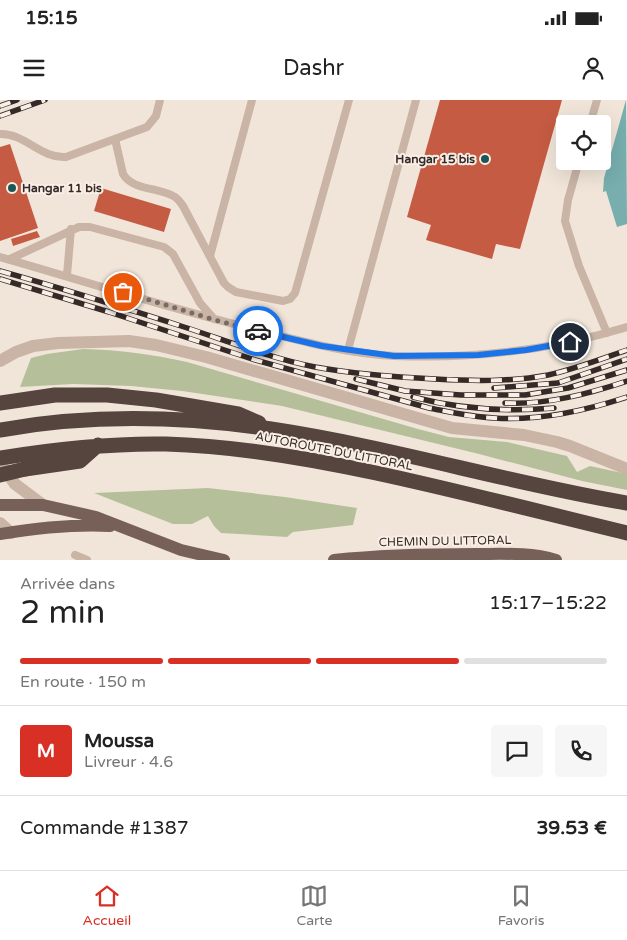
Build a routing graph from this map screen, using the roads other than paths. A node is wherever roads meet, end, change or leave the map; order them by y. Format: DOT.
graph roads {
  1 [pos="160,100"];
  2 [pos="252,100"];
  3 [pos="350,100"];
  4 [pos="416,100"];
  5 [pos="597,100"];
  6 [pos="593,115"];
  7 [pos="0,134"];
  8 [pos="115,139"];
  9 [pos="576,170"];
  10 [pos="71,230"];
  11 [pos="0,256"];
  12 [pos="210,256"];
  13 [pos="10,259"];
  14 [pos="67,275"];
  15 [pos="215,320"];
  16 [pos="627,327"];
  17 [pos="607,332"];
  18 [pos="348,350"];
  19 [pos="0,361"];
  20 [pos="7,402"];
  21 [pos="272,429"];
  22 [pos="0,430"];
  23 [pos="0,458"];
  24 [pos="24,462"];
  25 [pos="0,463"];
  26 [pos="627,470"];
  27 [pos="0,475"];
  28 [pos="627,503"];
  29 [pos="0,505"];
  30 [pos="43,505"];
  31 [pos="0,523"];
  32 [pos="120,526"];
  33 [pos="627,533"];
  34 [pos="6,534"];
  35 [pos="74,555"];
  36 [pos="87,560"];
  37 [pos="224,560"];
  38 [pos="334,560"];
  39 [pos="556,560"];
  1 -- 8 [label="lane"];
  2 -- 12 [label="lane"];
  3 -- 12 [label="lane"];
  4 -- 18 [label="lane"];
  5 -- 6 [label="lane"];
  7 -- 8 [label="lane"];
  8 -- 12 [label="lane"];
  9 -- 17 [label="lane"];
  10 -- 13 [label="lane"];
  10 -- 14 [label="lane"];
  10 -- 15 [label="lane"];
  11 -- 13 [label="lane"];
  13 -- 14 [label="lane"];
  14 -- 15 [label="lane"];
  15 -- 18 [label="lane"];
  16 -- 17 [label="lane"];
  17 -- 18 [label="lane"];
  19 -- 26 [label="street"];
  20 -- 21 [label="highway"];
  21 -- 22 [label="highway, AUTOROUTE DU LITTORAL"];
  21 -- 28 [label="highway, AUTOROUTE DU LITTORAL"];
  23 -- 24 [label="highway"];
  24 -- 27 [label="highway, bridge"];
  24 -- 33 [label="highway, AUTOROUTE DU LITTORAL"];
  25 -- 30 [label="street"];
  29 -- 30 [label="main road"];
  30 -- 32 [label="main road"];
  31 -- 34 [label="street"];
  32 -- 34 [label="main road"];
  32 -- 37 [label="main road"];
  35 -- 36 [label="lane"];
  38 -- 39 [label="main road, CHEMIN DU LITTORAL"];
}
